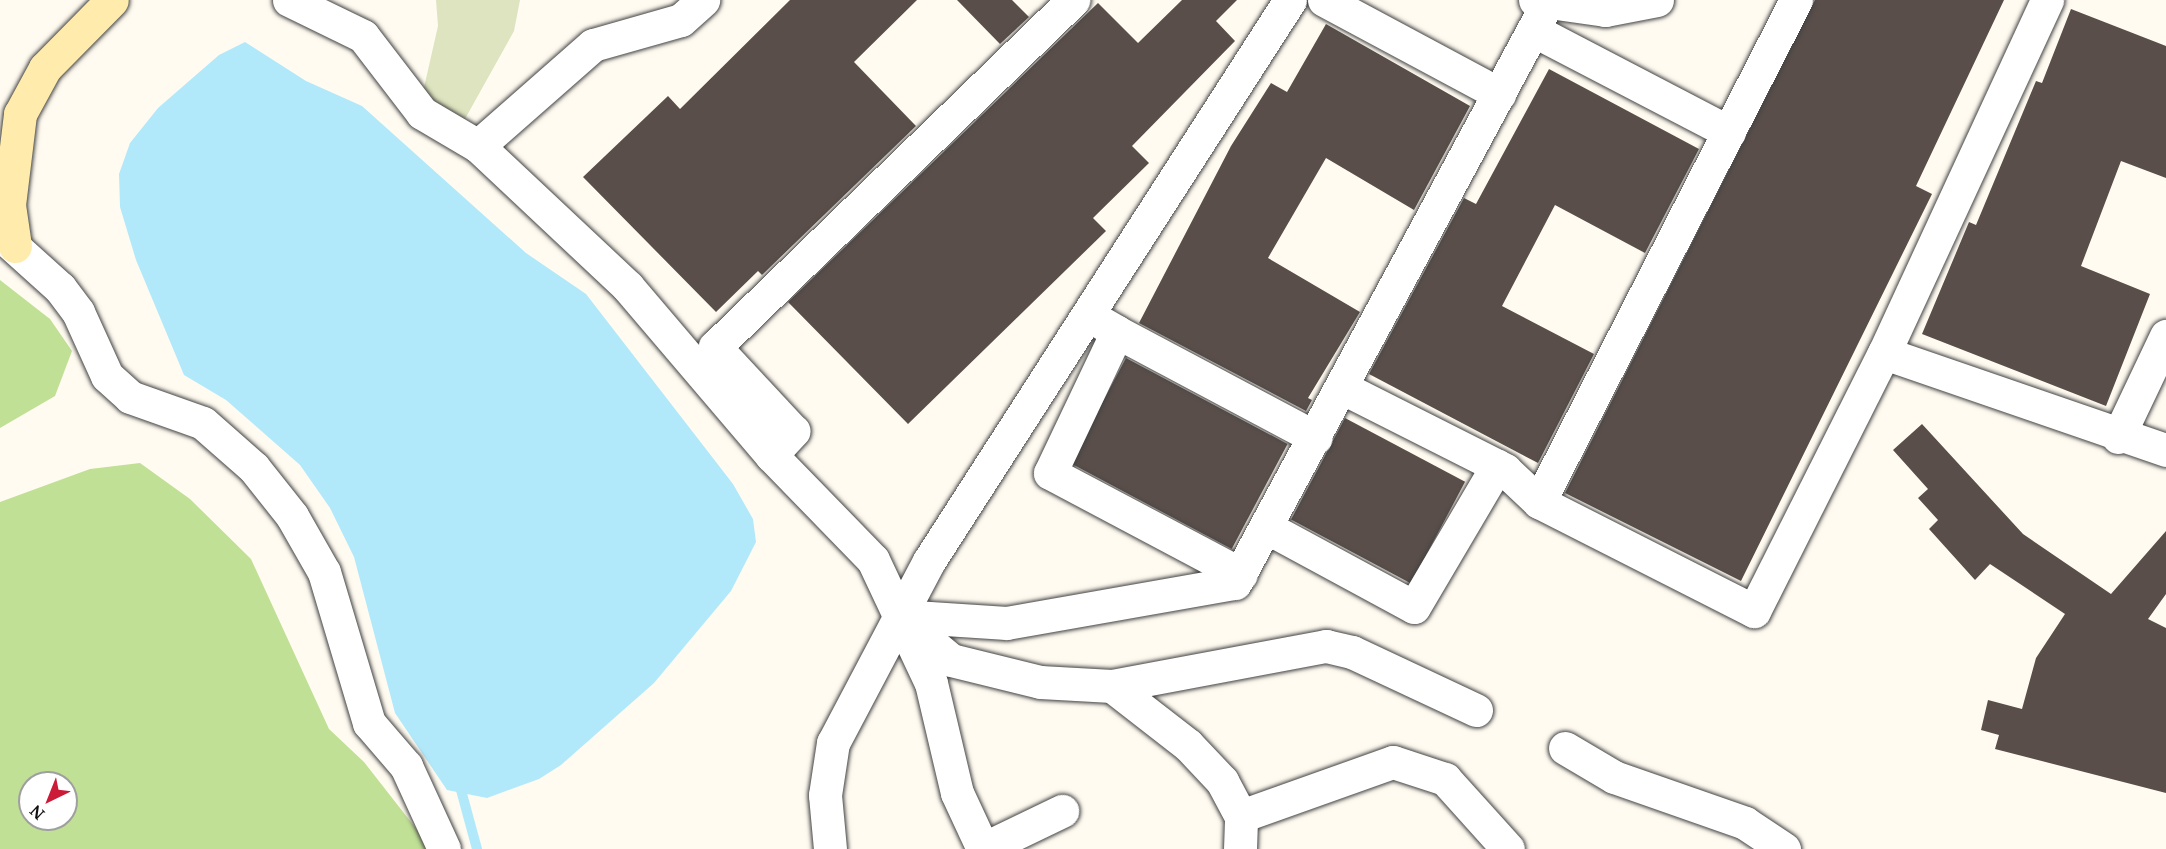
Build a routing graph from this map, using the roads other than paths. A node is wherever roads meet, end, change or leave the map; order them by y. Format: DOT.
graph roads {
  1 [pos="112,0"];
  2 [pos="289,0"];
  3 [pos="703,0"];
  4 [pos="1073,0"];
  5 [pos="1290,0"];
  6 [pos="1324,0"];
  7 [pos="1657,0"];
  8 [pos="1796,0"];
  9 [pos="2047,0"];
  10 [pos="1539,11"];
  11 [pos="1499,94"];
  12 [pos="1729,132"];
  13 [pos="478,146"];
  14 [pos="7,240"];
  15 [pos="1088,315"];
  16 [pos="1118,332"];
  17 [pos="2166,336"];
  18 [pos="1884,353"];
  19 [pos="1343,388"];
  20 [pos="2118,437"];
  21 [pos="1316,438"];
  22 [pos="2166,450"];
  23 [pos="771,455"];
  24 [pos="1497,466"];
  25 [pos="1539,502"];
  26 [pos="1266,527"];
  27 [pos="1241,574"];
  28 [pos="899,616"];
  29 [pos="1112,686"];
  30 [pos="1476,710"];
  31 [pos="1565,748"];
  32 [pos="1062,811"];
  33 [pos="1241,816"];
  34 [pos="444,849"];
  35 [pos="830,849"];
  36 [pos="1240,849"];
  37 [pos="1508,849"];
  38 [pos="1784,849"];
  1 -- 14 [label="street"];
  2 -- 13 [label="street"];
  3 -- 13 [label="street"];
  4 -- 23 [label="street"];
  5 -- 15 [label="street"];
  6 -- 11 [label="street"];
  7 -- 10 [label="street"];
  8 -- 12 [label="street"];
  9 -- 18 [label="street"];
  10 -- 11 [label="street"];
  10 -- 12 [label="street"];
  11 -- 19 [label="street"];
  12 -- 25 [label="street"];
  13 -- 23 [label="street"];
  14 -- 34 [label="street"];
  15 -- 16 [label="street"];
  15 -- 28 [label="street"];
  16 -- 21 [label="street"];
  16 -- 27 [label="street"];
  17 -- 20 [label="street"];
  18 -- 20 [label="street"];
  18 -- 25 [label="street"];
  19 -- 21 [label="street"];
  19 -- 24 [label="street"];
  20 -- 22 [label="street"];
  21 -- 26 [label="street"];
  23 -- 28 [label="street"];
  24 -- 25 [label="street"];
  24 -- 26 [label="street"];
  26 -- 27 [label="street"];
  27 -- 28 [label="street"];
  28 -- 29 [label="street"];
  28 -- 32 [label="street"];
  28 -- 35 [label="street"];
  29 -- 30 [label="street"];
  29 -- 33 [label="street"];
  31 -- 38 [label="street"];
  33 -- 36 [label="street"];
  33 -- 37 [label="street"];
}
